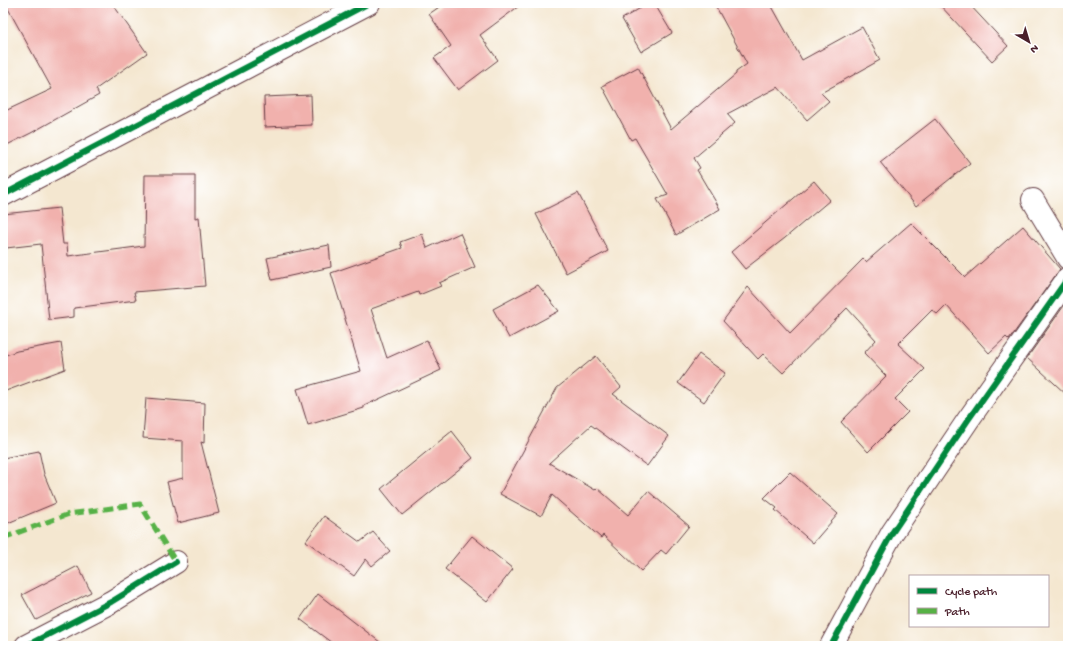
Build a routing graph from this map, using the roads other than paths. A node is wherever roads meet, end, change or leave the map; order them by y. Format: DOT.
graph roads {
  1 [pos="369,3"];
  2 [pos="3,194"];
  3 [pos="1033,200"];
  4 [pos="1068,258"];
  5 [pos="1068,278"];
  6 [pos="176,562"];
  7 [pos="26,646"];
  8 [pos="832,646"];
  1 -- 2 [label="street"];
  3 -- 4 [label="street"];
  5 -- 8 [label="street"];
  6 -- 7 [label="street"];
}
